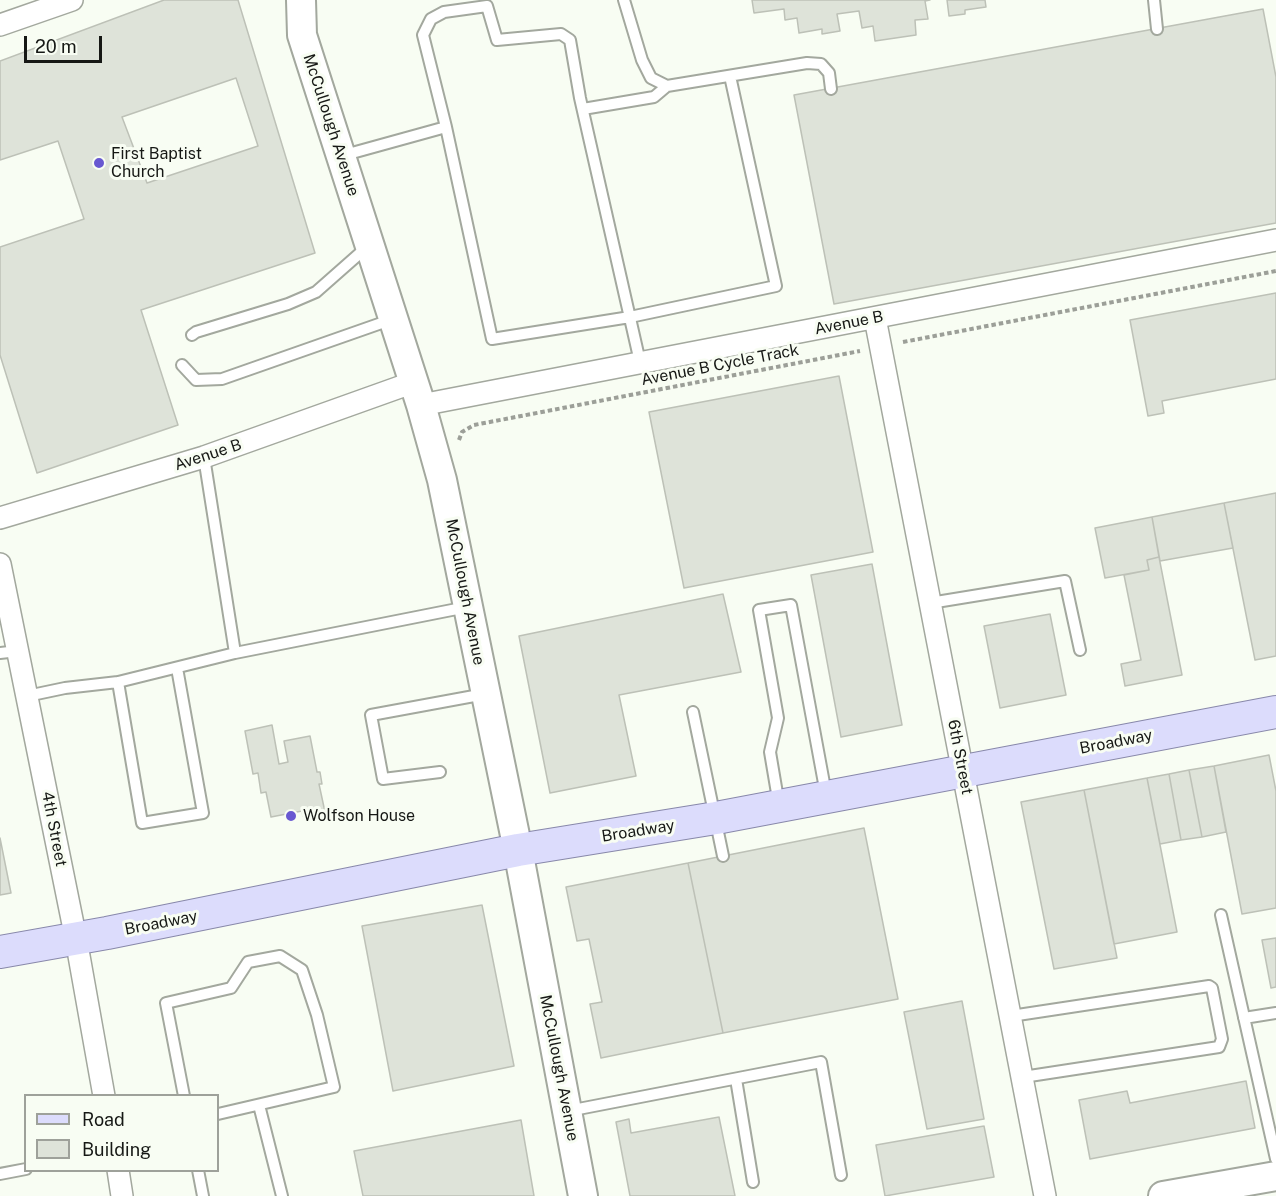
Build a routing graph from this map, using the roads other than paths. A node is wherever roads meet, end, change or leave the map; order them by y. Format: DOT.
graph roads {
  1 [pos="72,0"];
  2 [pos="301,0"];
  3 [pos="624,0"];
  4 [pos="1154,0"];
  5 [pos="0,26"];
  6 [pos="1157,29"];
  7 [pos="730,76"];
  8 [pos="667,86"];
  9 [pos="831,89"];
  10 [pos="582,108"];
  11 [pos="446,127"];
  12 [pos="341,156"];
  13 [pos="1276,240"];
  14 [pos="370,245"];
  15 [pos="630,316"];
  16 [pos="875,318"];
  17 [pos="393,319"];
  18 [pos="192,335"];
  19 [pos="640,362"];
  20 [pos="182,365"];
  21 [pos="417,393"];
  22 [pos="204,457"];
  23 [pos="0,518"];
  24 [pos="0,564"];
  25 [pos="930,603"];
  26 [pos="467,607"];
  27 [pos="1080,650"];
  28 [pos="9,652"];
  29 [pos="235,653"];
  30 [pos="177,668"];
  31 [pos="118,682"];
  32 [pos="485,694"];
  33 [pos="27,696"];
  34 [pos="693,712"];
  35 [pos="1276,712"];
  36 [pos="963,771"];
  37 [pos="440,772"];
  38 [pos="826,797"];
  39 [pos="780,806"];
  40 [pos="716,818"];
  41 [pos="518,850"];
  42 [pos="723,856"];
  43 [pos="1221,915"];
  44 [pos="76,939"];
  45 [pos="0,952"];
  46 [pos="1276,1013"];
  47 [pos="1011,1016"];
  48 [pos="1244,1018"];
  49 [pos="1023,1077"];
  50 [pos="736,1079"];
  51 [pos="104,1094"];
  52 [pos="184,1094"];
  53 [pos="258,1105"];
  54 [pos="567,1111"];
  55 [pos="219,1114"];
  56 [pos="1276,1159"];
  57 [pos="24,1169"];
  58 [pos="118,1172"];
  59 [pos="198,1172"];
  60 [pos="0,1174"];
  61 [pos="841,1175"];
  62 [pos="1276,1176"];
  63 [pos="753,1182"];
  64 [pos="122,1196"];
  65 [pos="203,1196"];
  66 [pos="282,1196"];
  67 [pos="583,1196"];
  68 [pos="1045,1196"];
  69 [pos="1163,1196"];
  1 -- 5 [label="street"];
  2 -- 12 [label="main road, McCullough Avenue"];
  3 -- 8 [label="lane"];
  4 -- 6 [label="lane"];
  7 -- 8 [label="lane"];
  7 -- 9 [label="lane"];
  7 -- 15 [label="lane"];
  8 -- 10 [label="lane"];
  10 -- 11 [label="lane"];
  10 -- 15 [label="lane"];
  11 -- 12 [label="lane"];
  11 -- 15 [label="lane"];
  12 -- 14 [label="main road, McCullough Avenue"];
  13 -- 16 [label="street, Avenue B"];
  14 -- 17 [label="main road, McCullough Avenue"];
  14 -- 18 [label="lane"];
  15 -- 19 [label="lane"];
  16 -- 19 [label="street, Avenue B"];
  16 -- 25 [label="street, 6th Street"];
  17 -- 20 [label="lane"];
  17 -- 21 [label="main road, McCullough Avenue"];
  19 -- 21 [label="street, Avenue B"];
  21 -- 22 [label="street, Avenue B"];
  21 -- 26 [label="main road, McCullough Avenue"];
  22 -- 23 [label="street, Avenue B"];
  22 -- 29 [label="lane"];
  24 -- 28 [label="street, 4th Street"];
  25 -- 27 [label="lane"];
  25 -- 36 [label="street, 6th Street"];
  26 -- 29 [label="lane"];
  26 -- 32 [label="main road, McCullough Avenue"];
  28 -- 33 [label="street, 4th Street"];
  29 -- 30 [label="lane"];
  30 -- 31 [label="lane"];
  30 -- 31 [label="lane"];
  31 -- 33 [label="lane"];
  32 -- 37 [label="lane"];
  32 -- 41 [label="main road, McCullough Avenue"];
  33 -- 44 [label="street, 4th Street"];
  34 -- 40 [label="lane"];
  35 -- 36 [label="main road, Broadway"];
  36 -- 38 [label="main road, Broadway"];
  36 -- 47 [label="street, 6th Street"];
  38 -- 39 [label="main road, Broadway"];
  38 -- 39 [label="lane"];
  39 -- 40 [label="main road, Broadway"];
  40 -- 41 [label="main road, Broadway"];
  40 -- 42 [label="lane"];
  41 -- 44 [label="main road, Broadway"];
  41 -- 54 [label="main road, McCullough Avenue"];
  43 -- 48 [label="lane"];
  44 -- 45 [label="main road, Broadway"];
  44 -- 51 [label="street, 4th Street"];
  46 -- 48 [label="lane"];
  47 -- 49 [label="street, 6th Street"];
  47 -- 49 [label="lane"];
  48 -- 56 [label="lane"];
  49 -- 68 [label="street, 6th Street"];
  50 -- 54 [label="lane"];
  50 -- 61 [label="lane"];
  50 -- 63 [label="lane"];
  52 -- 53 [label="lane"];
  53 -- 55 [label="lane"];
  53 -- 66 [label="lane"];
  54 -- 67 [label="main road, McCullough Avenue"];
  57 -- 60 [label="lane"];
  58 -- 64 [label="street"];
  59 -- 65 [label="lane"];
  62 -- 69 [label="main road"];
}
